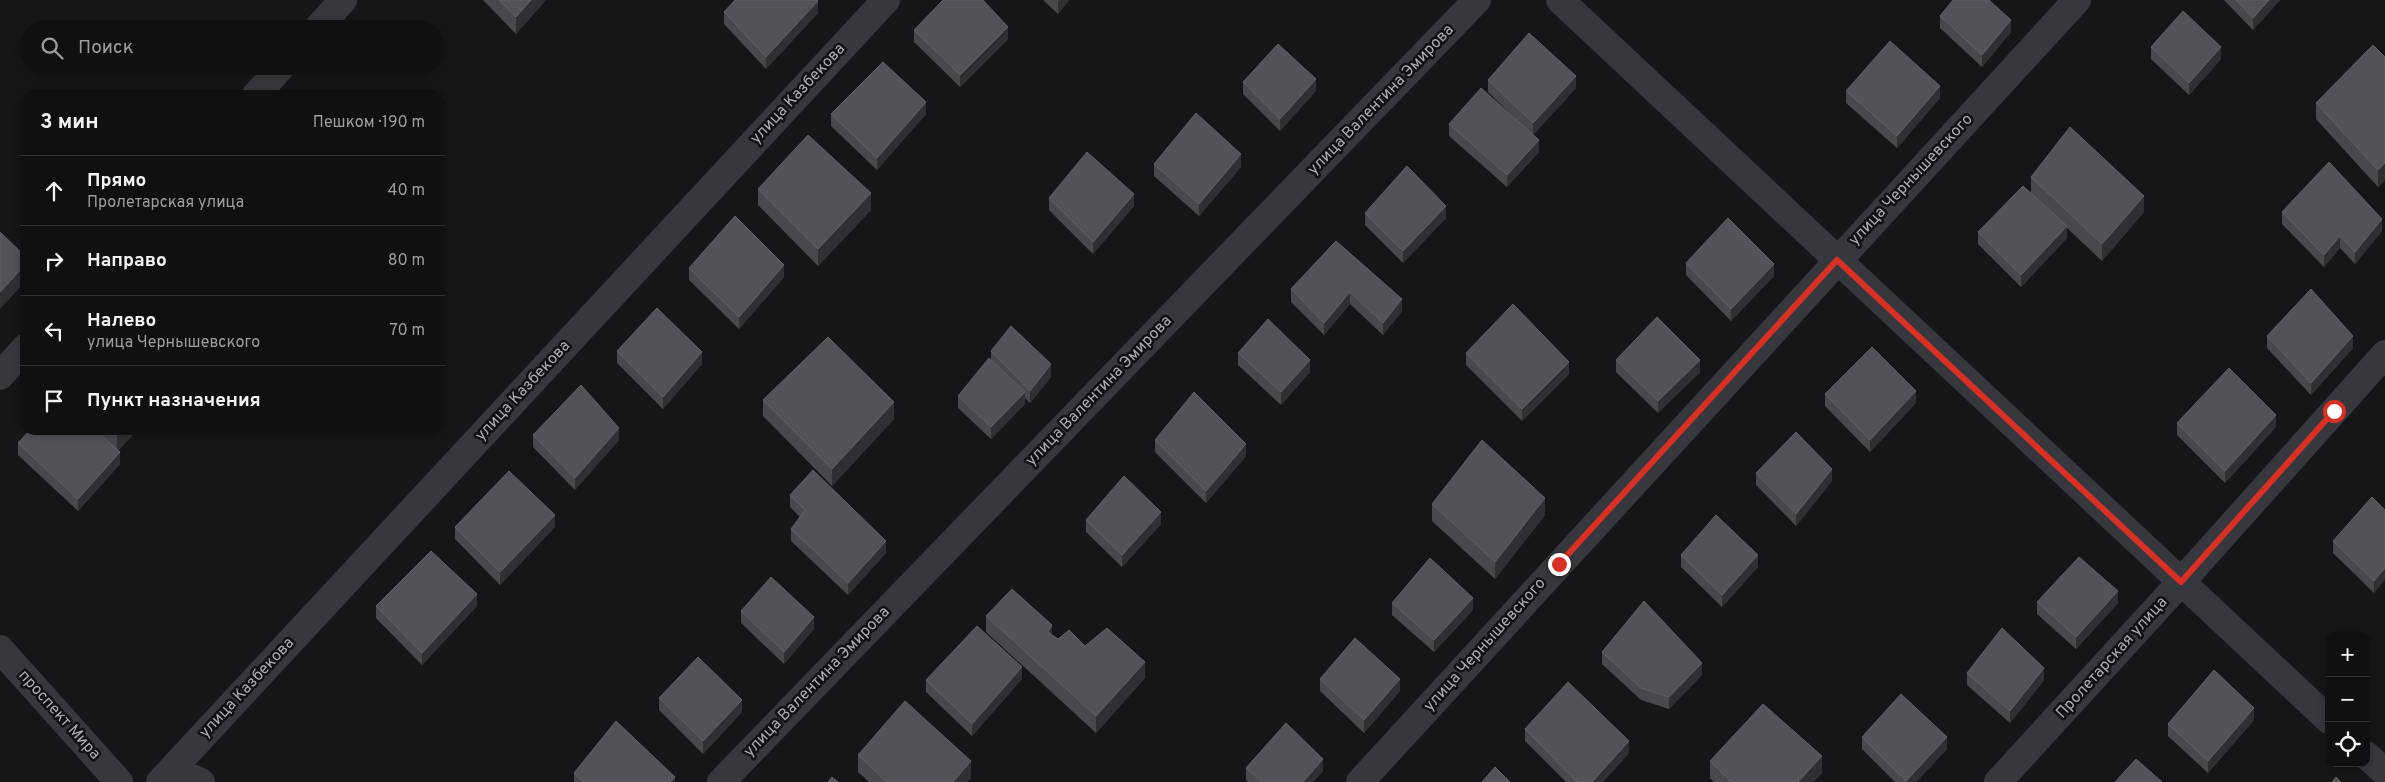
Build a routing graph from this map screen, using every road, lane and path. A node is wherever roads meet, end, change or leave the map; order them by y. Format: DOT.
graph roads {
  1 [pos="343,0"];
  2 [pos="886,0"];
  3 [pos="1477,0"];
  4 [pos="1560,0"];
  5 [pos="2077,0"];
  6 [pos="325,20"];
  7 [pos="274,75"];
  8 [pos="260,90"];
  9 [pos="1837,260"];
  10 [pos="20,354"];
  11 [pos="2385,354"];
  12 [pos="0,376"];
  13 [pos="2181,582"];
  14 [pos="0,649"];
  15 [pos="2325,716"];
  16 [pos="2370,759"];
  17 [pos="2385,772"];
  18 [pos="166,775"];
  19 [pos="119,782"];
  20 [pos="201,782"];
  21 [pos="721,782"];
  22 [pos="1360,782"];
  23 [pos="1998,782"];
  1 -- 6 [label="street"];
  2 -- 18 [label="street, улица Казбекова"];
  3 -- 21 [label="street, улица Валентина Эмирова"];
  4 -- 9 [label="street"];
  5 -- 9 [label="street, улица Чернышевского"];
  7 -- 8 [label="street"];
  9 -- 13 [label="street"];
  9 -- 22 [label="street, улица Чернышевского"];
  10 -- 12 [label="street"];
  11 -- 13 [label="street, Пролетарская улица"];
  13 -- 15 [label="street"];
  13 -- 23 [label="street, Пролетарская улица"];
  14 -- 19 [label="street, проспект Мира"];
  16 -- 17 [label="street"];
  18 -- 20 [label="street"];
}
